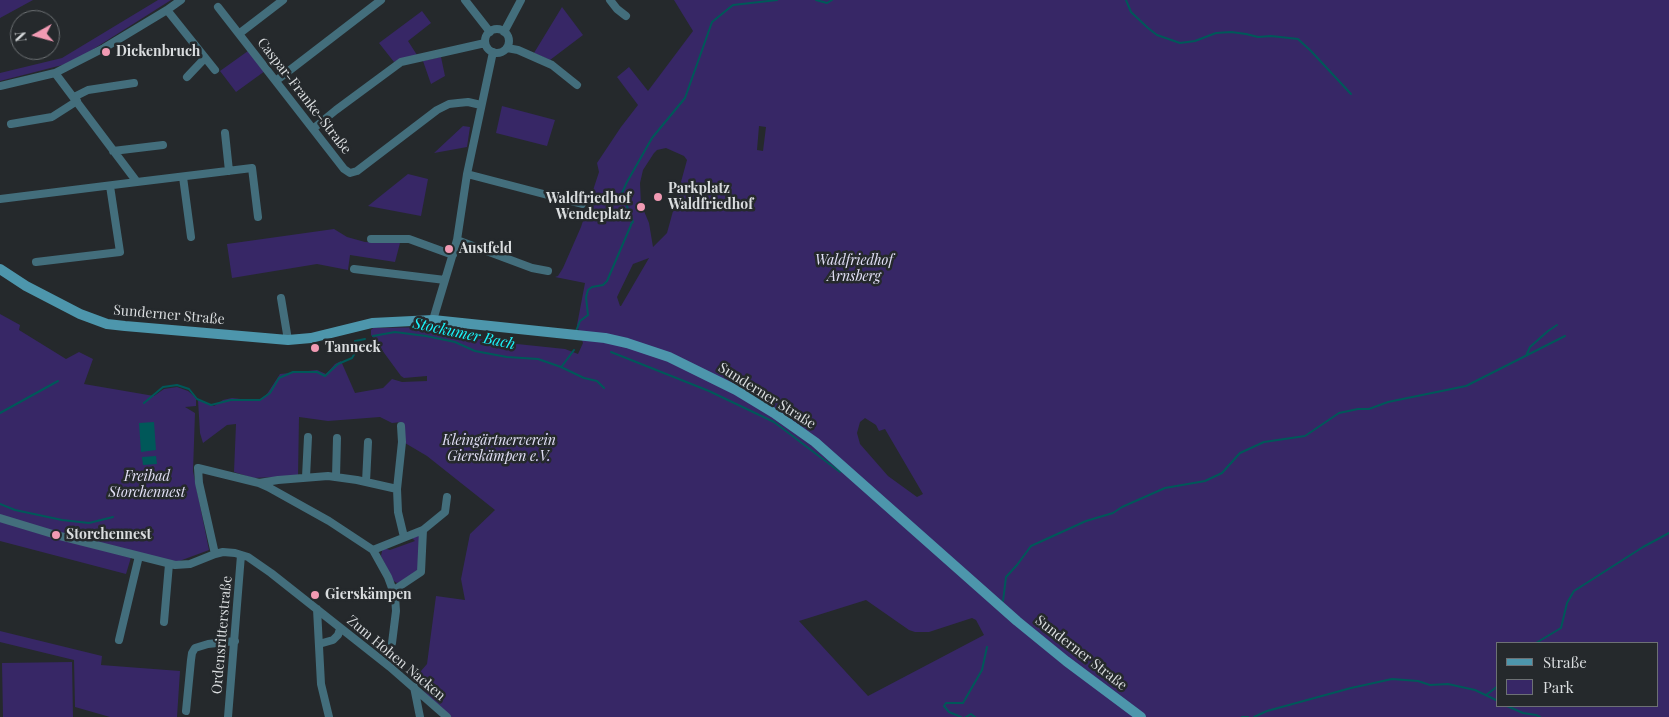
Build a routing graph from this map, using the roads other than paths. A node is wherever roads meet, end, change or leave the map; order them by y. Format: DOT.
graph roads {
  1 [pos="180,0"];
  2 [pos="283,0"];
  3 [pos="381,0"];
  4 [pos="465,0"];
  5 [pos="610,0"];
  6 [pos="518,1"];
  7 [pos="218,7"];
  8 [pos="167,10"];
  9 [pos="626,16"];
  10 [pos="490,32"];
  11 [pos="504,32"];
  12 [pos="240,33"];
  13 [pos="485,42"];
  14 [pos="507,48"];
  15 [pos="493,52"];
  16 [pos="204,58"];
  17 [pos="215,70"];
  18 [pos="55,73"];
  19 [pos="187,77"];
  20 [pos="277,80"];
  21 [pos="134,84"];
  22 [pos="577,85"];
  23 [pos="0,86"];
  24 [pos="76,99"];
  25 [pos="481,105"];
  26 [pos="11,124"];
  27 [pos="314,128"];
  28 [pos="225,133"];
  29 [pos="163,145"];
  30 [pos="113,151"];
  31 [pos="229,171"];
  32 [pos="468,174"];
  33 [pos="184,177"];
  34 [pos="137,182"];
  35 [pos="110,186"];
  36 [pos="0,199"];
  37 [pos="582,204"];
  38 [pos="258,217"];
  39 [pos="191,236"];
  40 [pos="371,239"];
  41 [pos="457,240"];
  42 [pos="453,255"];
  43 [pos="36,262"];
  44 [pos="0,269"];
  45 [pos="354,269"];
  46 [pos="548,271"];
  47 [pos="445,280"];
  48 [pos="281,298"];
  49 [pos="433,320"];
  50 [pos="288,340"];
  51 [pos="400,426"];
  52 [pos="308,436"];
  53 [pos="337,438"];
  54 [pos="368,442"];
  55 [pos="306,477"];
  56 [pos="336,477"];
  57 [pos="366,482"];
  58 [pos="260,483"];
  59 [pos="396,490"];
  60 [pos="447,497"];
  61 [pos="0,518"];
  62 [pos="423,530"];
  63 [pos="404,537"];
  64 [pos="373,550"];
  65 [pos="215,554"];
  66 [pos="241,555"];
  67 [pos="140,556"];
  68 [pos="169,564"];
  69 [pos="394,590"];
  70 [pos="318,609"];
  71 [pos="164,622"];
  72 [pos="340,629"];
  73 [pos="119,640"];
  74 [pos="235,642"];
  75 [pos="319,644"];
  76 [pos="392,644"];
  77 [pos="414,687"];
  78 [pos="186,711"];
  79 [pos="228,717"];
  80 [pos="329,717"];
  81 [pos="420,717"];
  82 [pos="447,717"];
  83 [pos="1141,717"];
  1 -- 8 [label="street"];
  2 -- 12 [label="street"];
  3 -- 20 [label="street"];
  4 -- 10 [label="street"];
  5 -- 9 [label="street"];
  6 -- 11 [label="street"];
  7 -- 12 [label="street, Caspar-Franke-Straße"];
  8 -- 16 [label="street"];
  8 -- 18 [label="street"];
  10 -- 11 [label="street"];
  10 -- 13 [label="street"];
  11 -- 14 [label="street"];
  12 -- 20 [label="street, Caspar-Franke-Straße"];
  13 -- 15 [label="street"];
  13 -- 27 [label="street"];
  14 -- 15 [label="street"];
  14 -- 22 [label="street"];
  15 -- 25 [label="street"];
  16 -- 17 [label="street"];
  16 -- 19 [label="street"];
  18 -- 23 [label="street"];
  18 -- 24 [label="street"];
  20 -- 27 [label="street, Caspar-Franke-Straße"];
  21 -- 24 [label="street"];
  24 -- 26 [label="street"];
  24 -- 30 [label="street"];
  25 -- 27 [label="street, Caspar-Franke-Straße"];
  25 -- 32 [label="street"];
  28 -- 31 [label="street"];
  29 -- 30 [label="street"];
  30 -- 34 [label="street"];
  31 -- 33 [label="street"];
  31 -- 38 [label="street"];
  32 -- 37 [label="street"];
  32 -- 41 [label="street"];
  33 -- 34 [label="street"];
  33 -- 39 [label="street"];
  34 -- 35 [label="street"];
  35 -- 36 [label="street"];
  35 -- 43 [label="street"];
  40 -- 42 [label="street"];
  41 -- 42 [label="street"];
  41 -- 46 [label="street"];
  42 -- 47 [label="street"];
  44 -- 50 [label="main road, Sunderner Straße"];
  45 -- 47 [label="street"];
  47 -- 49 [label="street"];
  48 -- 50 [label="street"];
  49 -- 50 [label="main road, Sunderner Straße"];
  49 -- 83 [label="main road, Sunderner Straße"];
  51 -- 59 [label="street"];
  52 -- 55 [label="street"];
  53 -- 56 [label="street"];
  54 -- 57 [label="street"];
  55 -- 56 [label="street"];
  55 -- 58 [label="street"];
  56 -- 57 [label="street"];
  57 -- 59 [label="street"];
  58 -- 64 [label="street"];
  58 -- 65 [label="street"];
  59 -- 63 [label="street"];
  60 -- 62 [label="street"];
  61 -- 67 [label="street, Zum Hohen Nacken"];
  62 -- 63 [label="street"];
  62 -- 69 [label="street"];
  63 -- 64 [label="street"];
  64 -- 69 [label="street"];
  65 -- 66 [label="street, Zum Hohen Nacken"];
  65 -- 68 [label="street, Zum Hohen Nacken"];
  66 -- 70 [label="street, Zum Hohen Nacken"];
  66 -- 74 [label="street, Ordensritterstraße"];
  67 -- 68 [label="street, Zum Hohen Nacken"];
  67 -- 73 [label="street"];
  68 -- 71 [label="street"];
  69 -- 76 [label="street"];
  70 -- 72 [label="street, Zum Hohen Nacken"];
  70 -- 75 [label="street"];
  72 -- 75 [label="street"];
  72 -- 77 [label="street, Zum Hohen Nacken"];
  74 -- 78 [label="street"];
  74 -- 79 [label="street, Ordensritterstraße"];
  75 -- 80 [label="street"];
  77 -- 81 [label="street"];
  77 -- 82 [label="street, Zum Hohen Nacken"];
}
